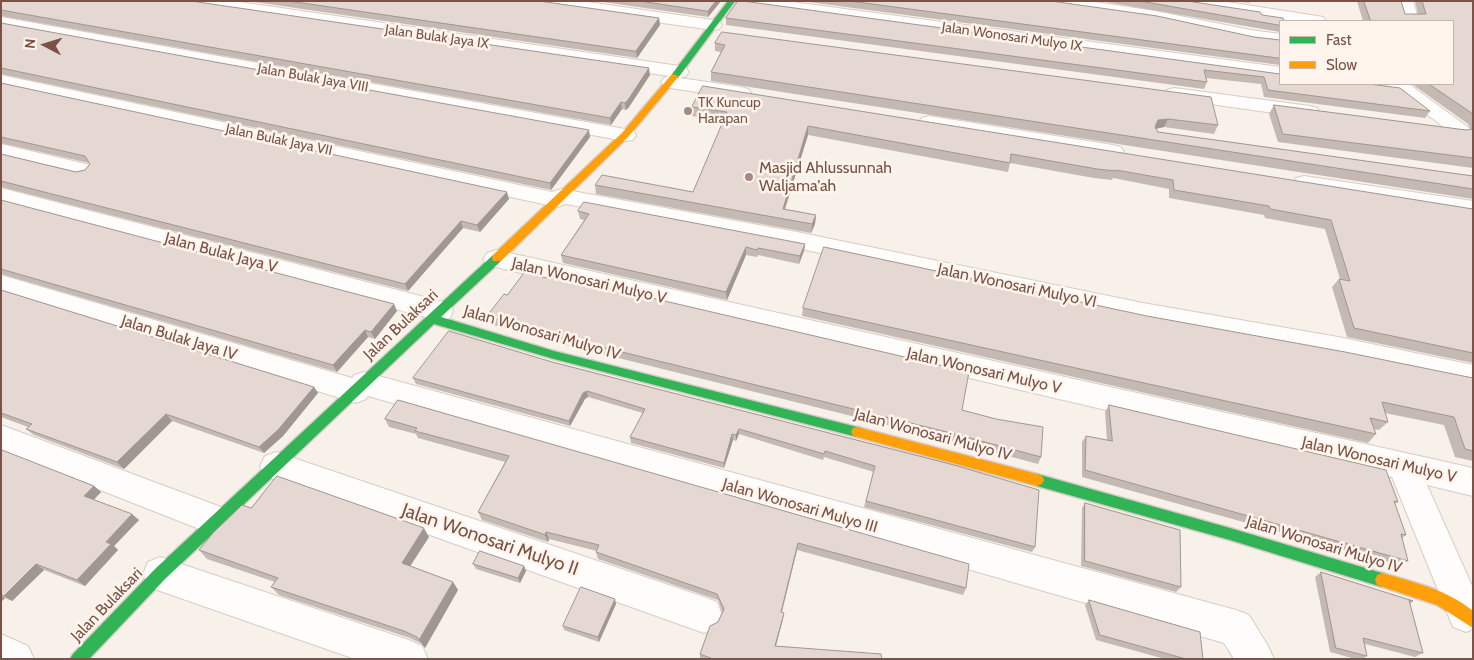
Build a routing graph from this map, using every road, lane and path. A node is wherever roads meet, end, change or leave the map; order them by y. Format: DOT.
graph roads {
  1 [pos="195,1"];
  2 [pos="541,1"];
  3 [pos="732,1"];
  4 [pos="744,1"];
  5 [pos="1050,1"];
  6 [pos="1185,1"];
  7 [pos="1301,1"];
  8 [pos="1404,1"];
  9 [pos="1310,20"];
  10 [pos="1316,20"];
  11 [pos="1410,20"];
  12 [pos="1,22"];
  13 [pos="717,30"];
  14 [pos="1279,40"];
  15 [pos="1279,73"];
  16 [pos="675,77"];
  17 [pos="1,81"];
  18 [pos="1391,85"];
  19 [pos="1156,92"];
  20 [pos="765,96"];
  21 [pos="1329,115"];
  22 [pos="912,120"];
  23 [pos="1421,127"];
  24 [pos="1468,130"];
  25 [pos="625,135"];
  26 [pos="1,151"];
  27 [pos="1136,156"];
  28 [pos="82,170"];
  29 [pos="1288,180"];
  30 [pos="1,195"];
  31 [pos="559,198"];
  32 [pos="1473,209"];
  33 [pos="496,259"];
  34 [pos="1,284"];
  35 [pos="436,315"];
  36 [pos="1473,376"];
  37 [pos="360,387"];
  38 [pos="1,438"];
  39 [pos="276,466"];
  40 [pos="1403,466"];
  41 [pos="1473,482"];
  42 [pos="217,521"];
  43 [pos="160,574"];
  44 [pos="704,615"];
  45 [pos="1469,618"];
  46 [pos="1,653"];
  47 [pos="15,659"];
  48 [pos="78,659"];
  49 [pos="409,659"];
  50 [pos="1255,659"];
  1 -- 16 [label="street, Jalan Bulak Jaya IX"];
  2 -- 13 [label="street"];
  3 -- 13 [label="street, Jalan Bulaksari"];
  4 -- 15 [label="street, Jalan Wonosari Mulyo IX"];
  5 -- 14 [label="street"];
  6 -- 9 [label="street"];
  7 -- 10 [label="street"];
  8 -- 11 [label="street"];
  12 -- 25 [label="street, Jalan Bulak Jaya VIII"];
  13 -- 16 [label="street, Jalan Bulaksari"];
  16 -- 20 [label="street, Jalan Bulak Jaya IX"];
  16 -- 25 [label="street, Jalan Bulaksari"];
  17 -- 31 [label="street, Jalan Bulak Jaya VII"];
  18 -- 24 [label="street"];
  19 -- 21 [label="street"];
  22 -- 27 [label="street"];
  23 -- 24 [label="street"];
  25 -- 31 [label="street, Jalan Bulaksari"];
  26 -- 28 [label="street"];
  29 -- 32 [label="street"];
  30 -- 35 [label="street, Jalan Bulak Jaya V"];
  31 -- 33 [label="street, Jalan Bulaksari"];
  31 -- 36 [label="street, Jalan Wonosari Mulyo VI"];
  33 -- 35 [label="street, Jalan Bulaksari"];
  33 -- 40 [label="street, Jalan Wonosari Mulyo V"];
  34 -- 37 [label="street, Jalan Bulak Jaya IV"];
  35 -- 37 [label="street, Jalan Bulaksari"];
  35 -- 45 [label="street, Jalan Wonosari Mulyo IV"];
  37 -- 39 [label="street, Jalan Bulaksari"];
  37 -- 50 [label="street, Jalan Wonosari Mulyo III"];
  38 -- 42 [label="street"];
  39 -- 42 [label="street, Jalan Bulaksari"];
  39 -- 44 [label="street, Jalan Wonosari Mulyo II"];
  40 -- 41 [label="street, Jalan Wonosari Mulyo V"];
  40 -- 45 [label="street"];
  42 -- 43 [label="street, Jalan Bulaksari"];
  43 -- 48 [label="street, Jalan Bulaksari"];
  43 -- 49 [label="street"];
  46 -- 47 [label="street"];
}
